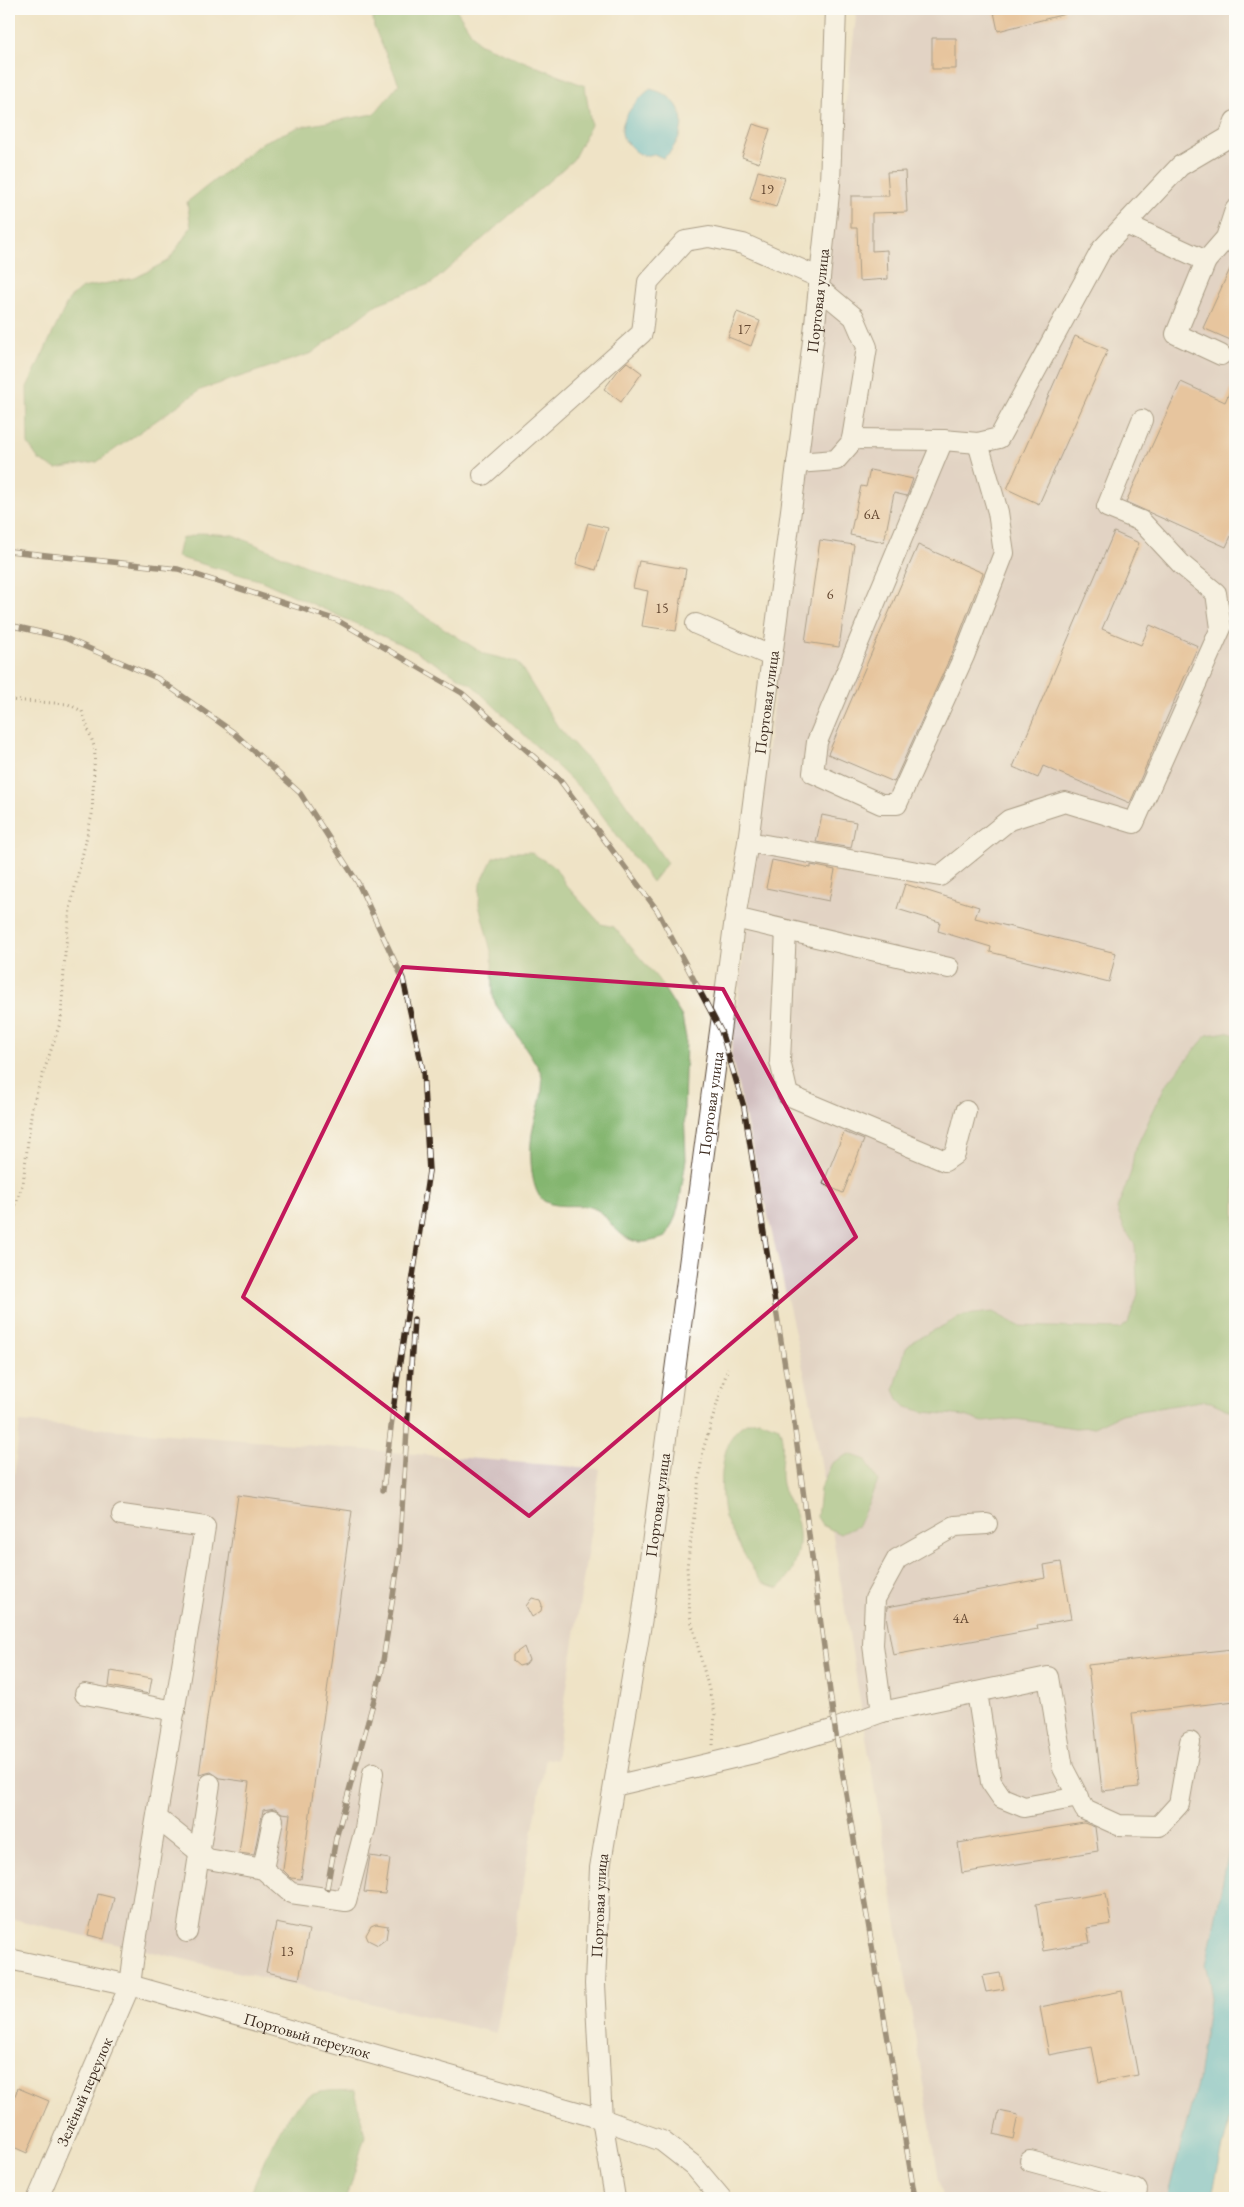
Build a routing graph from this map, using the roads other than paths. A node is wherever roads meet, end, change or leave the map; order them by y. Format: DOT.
graph roads {
  1 [pos="836,9"];
  2 [pos="1233,136"];
  3 [pos="1235,210"];
  4 [pos="1126,224"];
  5 [pos="1206,261"];
  6 [pos="820,283"];
  7 [pos="1221,355"];
  8 [pos="1142,420"];
  9 [pos="852,439"];
  10 [pos="943,440"];
  11 [pos="978,443"];
  12 [pos="797,463"];
  13 [pos="483,475"];
  14 [pos="696,624"];
  15 [pos="771,656"];
  16 [pos="748,842"];
  17 [pos="735,918"];
  18 [pos="786,930"];
  19 [pos="949,968"];
  20 [pos="966,1111"];
  21 [pos="122,1515"];
  22 [pos="987,1524"];
  23 [pos="976,1692"];
  24 [pos="85,1694"];
  25 [pos="175,1711"];
  26 [pos="882,1712"];
  27 [pos="1190,1742"];
  28 [pos="373,1773"];
  29 [pos="210,1784"];
  30 [pos="614,1786"];
  31 [pos="1078,1797"];
  32 [pos="157,1818"];
  33 [pos="272,1820"];
  34 [pos="199,1852"];
  35 [pos="263,1869"];
  36 [pos="187,1932"];
  37 [pos="9,1959"];
  38 [pos="130,1985"];
  39 [pos="602,2119"];
  40 [pos="1030,2161"];
  41 [pos="38,2198"];
  42 [pos="615,2198"];
  43 [pos="721,2198"];
  44 [pos="1135,2198"];
  1 -- 6 [label="street, Портовая улица"];
  2 -- 4 [label="street"];
  3 -- 5 [label="street"];
  4 -- 5 [label="street"];
  4 -- 11 [label="street"];
  5 -- 7 [label="street"];
  6 -- 9 [label="street"];
  6 -- 12 [label="street, Портовая улица"];
  6 -- 13 [label="street"];
  8 -- 16 [label="street"];
  9 -- 10 [label="street"];
  9 -- 12 [label="street"];
  10 -- 11 [label="street"];
  10 -- 11 [label="street"];
  12 -- 15 [label="street, Портовая улица"];
  14 -- 15 [label="street"];
  15 -- 16 [label="street, Портовая улица"];
  16 -- 17 [label="street, Портовая улица"];
  17 -- 18 [label="street"];
  17 -- 30 [label="street, Портовая улица"];
  18 -- 19 [label="street"];
  18 -- 20 [label="street"];
  21 -- 25 [label="street, Зелёный переулок"];
  22 -- 26 [label="street"];
  23 -- 26 [label="street"];
  23 -- 31 [label="street"];
  23 -- 31 [label="street"];
  24 -- 25 [label="street"];
  25 -- 32 [label="street, Зелёный переулок"];
  26 -- 30 [label="street"];
  27 -- 31 [label="street"];
  28 -- 35 [label="street"];
  29 -- 34 [label="street"];
  30 -- 39 [label="street, Портовая улица"];
  32 -- 34 [label="street"];
  32 -- 38 [label="street, Зелёный переулок"];
  33 -- 35 [label="street"];
  34 -- 35 [label="street"];
  34 -- 36 [label="street"];
  37 -- 38 [label="street, Портовый переулок"];
  38 -- 39 [label="street, Портовый переулок"];
  38 -- 41 [label="street, Зелёный переулок"];
  39 -- 42 [label="street, Портовая улица"];
  39 -- 43 [label="street, Портовый переулок"];
  40 -- 44 [label="street"];
}
